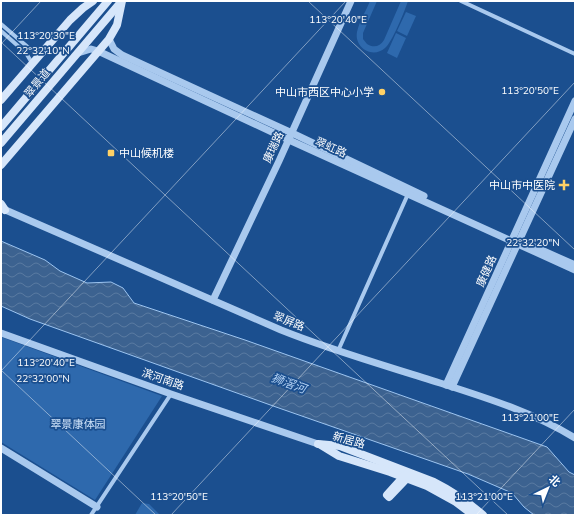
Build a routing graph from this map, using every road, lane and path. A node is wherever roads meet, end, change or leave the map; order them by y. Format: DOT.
graph roads {
  1 [pos="93,1"];
  2 [pos="108,1"];
  3 [pos="122,1"];
  4 [pos="351,1"];
  5 [pos="461,1"];
  6 [pos="1,24"];
  7 [pos="1,31"];
  8 [pos="109,39"];
  9 [pos="98,51"];
  10 [pos="42,52"];
  11 [pos="78,53"];
  12 [pos="575,54"];
  13 [pos="32,63"];
  14 [pos="1,100"];
  15 [pos="575,101"];
  16 [pos="575,119"];
  17 [pos="1,127"];
  18 [pos="292,133"];
  19 [pos="289,140"];
  20 [pos="1,143"];
  21 [pos="1,165"];
  22 [pos="408,194"];
  23 [pos="2,208"];
  24 [pos="515,241"];
  25 [pos="575,265"];
  26 [pos="575,270"];
  27 [pos="213,300"];
  28 [pos="1,333"];
  29 [pos="338,351"];
  30 [pos="449,386"];
  31 [pos="171,394"];
  32 [pos="575,438"];
  33 [pos="318,444"];
  34 [pos="1,448"];
  35 [pos="408,475"];
  36 [pos="96,507"];
  37 [pos="92,515"];
  38 [pos="473,515"];
  39 [pos="483,515"];
  1 -- 10 [label="main road"];
  2 -- 17 [label="main road"];
  3 -- 8 [label="main road"];
  3 -- 11 [label="main road, 翠景道"];
  4 -- 18 [label="street, 康瑞路"];
  5 -- 12 [label="street"];
  6 -- 10 [label="street"];
  7 -- 13 [label="street"];
  8 -- 9 [label="main road"];
  8 -- 18 [label="street, 翠虹路"];
  9 -- 11 [label="street"];
  9 -- 19 [label="street, 翠虹路"];
  9 -- 21 [label="main road"];
  10 -- 13 [label="main road"];
  11 -- 20 [label="main road, 翠景道"];
  13 -- 14 [label="main road"];
  15 -- 24 [label="street, 康健路"];
  16 -- 24 [label="street, 康健路"];
  18 -- 19 [label="street, 康瑞路"];
  18 -- 24 [label="street, 翠虹路"];
  19 -- 22 [label="street, 翠虹路"];
  19 -- 27 [label="street, 康瑞路"];
  22 -- 24 [label="street, 翠虹路"];
  22 -- 29 [label="street"];
  23 -- 27 [label="street, 翠屏路"];
  24 -- 25 [label="street, 翠虹路"];
  24 -- 26 [label="street, 翠虹路"];
  24 -- 30 [label="street, 康健路"];
  27 -- 29 [label="street, 翠屏路"];
  28 -- 31 [label="street, 滨河南路"];
  29 -- 30 [label="street, 翠屏路"];
  30 -- 32 [label="street, 翠屏路"];
  31 -- 33 [label="street, 滨河南路"];
  31 -- 36 [label="street"];
  33 -- 35 [label="main road, 新居路"];
  34 -- 36 [label="street"];
  35 -- 38 [label="main road, 新居路"];
  35 -- 39 [label="main road, 新居路"];
  36 -- 37 [label="street"];
}
